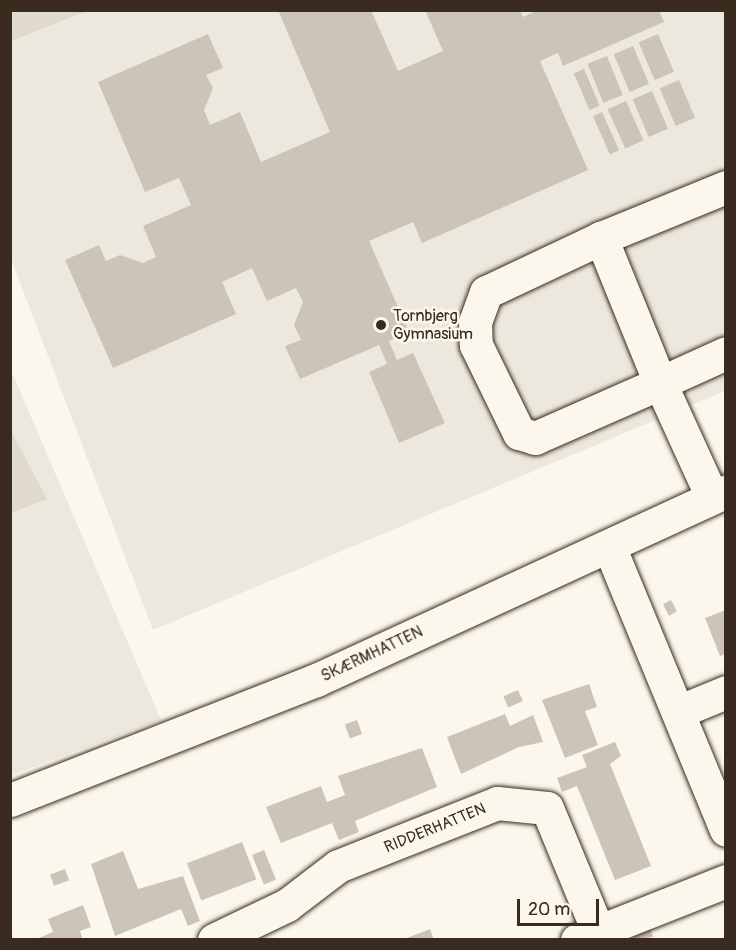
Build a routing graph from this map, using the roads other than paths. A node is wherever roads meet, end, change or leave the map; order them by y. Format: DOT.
graph roads {
  1 [pos="726,187"];
  2 [pos="601,238"];
  3 [pos="726,353"];
  4 [pos="660,383"];
  5 [pos="719,494"];
  6 [pos="609,546"];
  7 [pos="726,692"];
  8 [pos="680,711"];
  9 [pos="10,800"];
  10 [pos="726,830"];
  11 [pos="726,881"];
  12 [pos="587,935"];
  13 [pos="214,939"];
  1 -- 2 [label="street"];
  2 -- 4 [label="street"];
  2 -- 4 [label="street"];
  3 -- 4 [label="street"];
  4 -- 5 [label="street"];
  5 -- 6 [label="street, SKÆRMHATTEN"];
  6 -- 8 [label="street"];
  6 -- 9 [label="street, SKÆRMHATTEN"];
  7 -- 8 [label="street"];
  8 -- 10 [label="street"];
  11 -- 12 [label="street, RIDDERHATTEN"];
  12 -- 13 [label="street, RIDDERHATTEN"];
}
